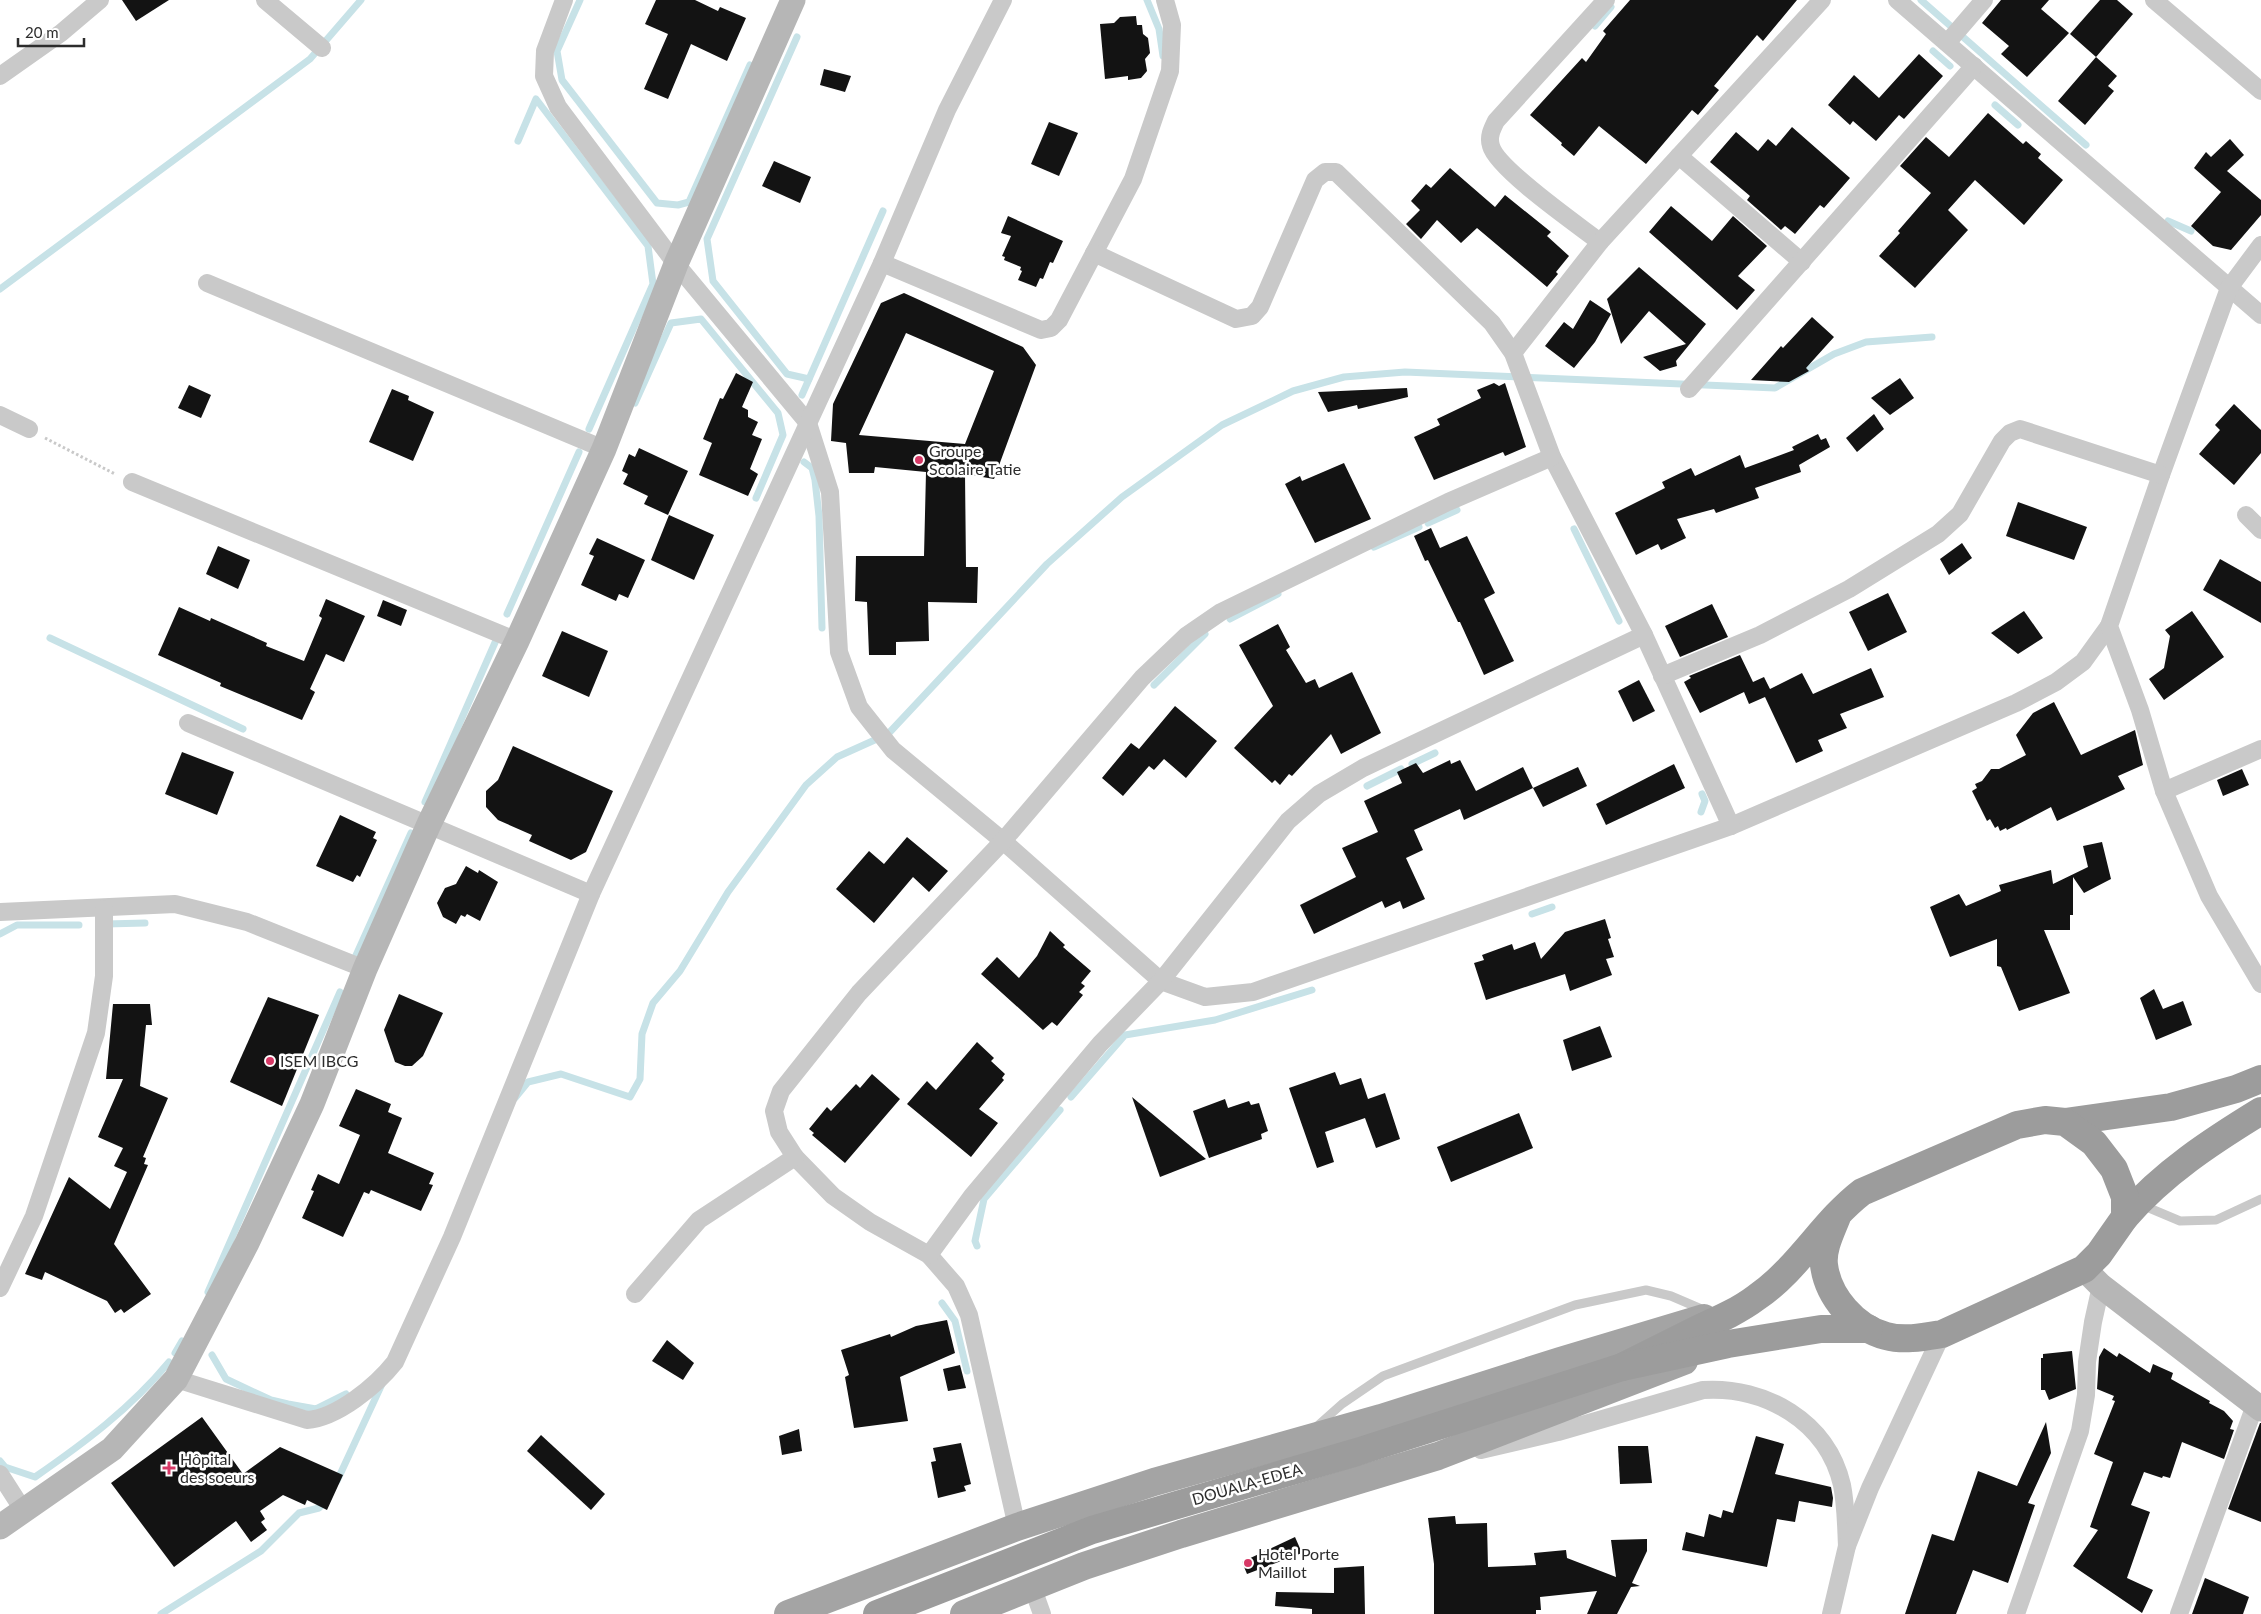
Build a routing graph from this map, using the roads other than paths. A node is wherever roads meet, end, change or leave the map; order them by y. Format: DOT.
graph roads {
  1 [pos="100,0"];
  2 [pos="265,0"];
  3 [pos="564,0"];
  4 [pos="793,0"];
  5 [pos="1003,0"];
  6 [pos="1165,0"];
  7 [pos="1606,0"];
  8 [pos="1822,0"];
  9 [pos="1897,0"];
  10 [pos="1984,0"];
  11 [pos="2154,0"];
  12 [pos="1946,43"];
  13 [pos="322,48"];
  14 [pos="1974,66"];
  15 [pos="0,76"];
  16 [pos="2261,91"];
  17 [pos="1679,156"];
  18 [pos="1600,242"];
  19 [pos="2261,245"];
  20 [pos="1094,253"];
  21 [pos="1802,262"];
  22 [pos="676,264"];
  23 [pos="882,264"];
  24 [pos="207,283"];
  25 [pos="2229,288"];
  26 [pos="2261,316"];
  27 [pos="1514,353"];
  28 [pos="1689,389"];
  29 [pos="0,416"];
  30 [pos="808,423"];
  31 [pos="29,429"];
  32 [pos="604,449"];
  33 [pos="1552,457"];
  34 [pos="2160,474"];
  35 [pos="132,482"];
  36 [pos="2246,516"];
  37 [pos="2261,530"];
  38 [pos="2109,626"];
  39 [pos="1644,635"];
  40 [pos="517,641"];
  41 [pos="1662,676"];
  42 [pos="188,723"];
  43 [pos="2261,749"];
  44 [pos="2164,791"];
  45 [pos="429,824"];
  46 [pos="1731,826"];
  47 [pos="1003,841"];
  48 [pos="590,894"];
  49 [pos="104,909"];
  50 [pos="0,912"];
  51 [pos="365,969"];
  52 [pos="1160,981"];
  53 [pos="2261,984"];
  54 [pos="2261,1079"];
  55 [pos="2261,1111"];
  56 [pos="2065,1122"];
  57 [pos="795,1157"];
  58 [pos="2261,1199"];
  59 [pos="2131,1210"];
  60 [pos="1838,1214"];
  61 [pos="929,1255"];
  62 [pos="2092,1278"];
  63 [pos="0,1288"];
  64 [pos="635,1294"];
  65 [pos="1724,1314"];
  66 [pos="1869,1329"];
  67 [pos="1942,1334"];
  68 [pos="1728,1344"];
  69 [pos="1622,1367"];
  70 [pos="176,1379"];
  71 [pos="2258,1407"];
  72 [pos="1302,1440"];
  73 [pos="1438,1456"];
  74 [pos="0,1474"];
  75 [pos="23,1510"];
  76 [pos="0,1527"];
  77 [pos="1017,1527"];
  78 [pos="1846,1546"];
  79 [pos="1032,1586"];
  80 [pos="788,1614"];
  81 [pos="877,1614"];
  82 [pos="964,1614"];
  83 [pos="1042,1614"];
  84 [pos="1831,1614"];
  85 [pos="2016,1614"];
  86 [pos="2180,1614"];
  1 -- 15 [label="street"];
  2 -- 13 [label="street"];
  3 -- 22 [label="street"];
  4 -- 22 [label="main road"];
  5 -- 23 [label="street"];
  6 -- 20 [label="street"];
  7 -- 18 [label="street"];
  8 -- 17 [label="street"];
  9 -- 12 [label="street"];
  10 -- 12 [label="street"];
  11 -- 16 [label="street"];
  12 -- 14 [label="street"];
  14 -- 21 [label="street"];
  14 -- 25 [label="street"];
  17 -- 18 [label="street"];
  17 -- 21 [label="street"];
  18 -- 27 [label="street"];
  19 -- 25 [label="street"];
  20 -- 23 [label="street"];
  20 -- 27 [label="street"];
  21 -- 28 [label="street"];
  22 -- 30 [label="street"];
  22 -- 32 [label="main road"];
  23 -- 30 [label="street"];
  24 -- 32 [label="street"];
  25 -- 26 [label="street"];
  25 -- 34 [label="street"];
  27 -- 33 [label="street"];
  29 -- 31 [label="street"];
  30 -- 47 [label="street"];
  30 -- 48 [label="street"];
  32 -- 40 [label="main road"];
  33 -- 39 [label="street"];
  33 -- 47 [label="street"];
  34 -- 38 [label="street"];
  34 -- 41 [label="street"];
  35 -- 40 [label="street"];
  36 -- 37 [label="street"];
  38 -- 44 [label="street"];
  38 -- 46 [label="street"];
  39 -- 41 [label="street"];
  39 -- 52 [label="street"];
  40 -- 45 [label="main road"];
  41 -- 46 [label="street"];
  42 -- 45 [label="street"];
  43 -- 44 [label="street"];
  44 -- 53 [label="street"];
  45 -- 48 [label="street"];
  45 -- 51 [label="main road"];
  46 -- 52 [label="street"];
  47 -- 52 [label="street"];
  47 -- 57 [label="street"];
  48 -- 70 [label="street"];
  49 -- 50 [label="street"];
  49 -- 51 [label="street"];
  49 -- 63 [label="street"];
  51 -- 70 [label="main road"];
  52 -- 61 [label="street"];
  54 -- 56 [label="highway"];
  55 -- 59 [label="highway"];
  56 -- 59 [label="highway"];
  56 -- 60 [label="highway"];
  57 -- 61 [label="street"];
  57 -- 64 [label="street"];
  58 -- 59 [label="lane"];
  59 -- 62 [label="highway"];
  60 -- 65 [label="highway"];
  60 -- 66 [label="highway"];
  61 -- 77 [label="street"];
  62 -- 67 [label="highway"];
  62 -- 71 [label="main road"];
  62 -- 85 [label="street"];
  65 -- 69 [label="highway"];
  65 -- 72 [label="main road"];
  65 -- 72 [label="lane"];
  66 -- 67 [label="highway"];
  66 -- 68 [label="highway"];
  67 -- 78 [label="street"];
  68 -- 69 [label="highway"];
  68 -- 73 [label="main road"];
  69 -- 81 [label="highway, DOUALA-EDEA"];
  70 -- 75 [label="main road"];
  71 -- 86 [label="street"];
  72 -- 77 [label="main road"];
  73 -- 78 [label="street"];
  73 -- 79 [label="main road"];
  74 -- 75 [label="street"];
  75 -- 76 [label="main road"];
  77 -- 80 [label="main road"];
  78 -- 84 [label="street"];
  79 -- 82 [label="main road"];
  79 -- 83 [label="street"];
}
